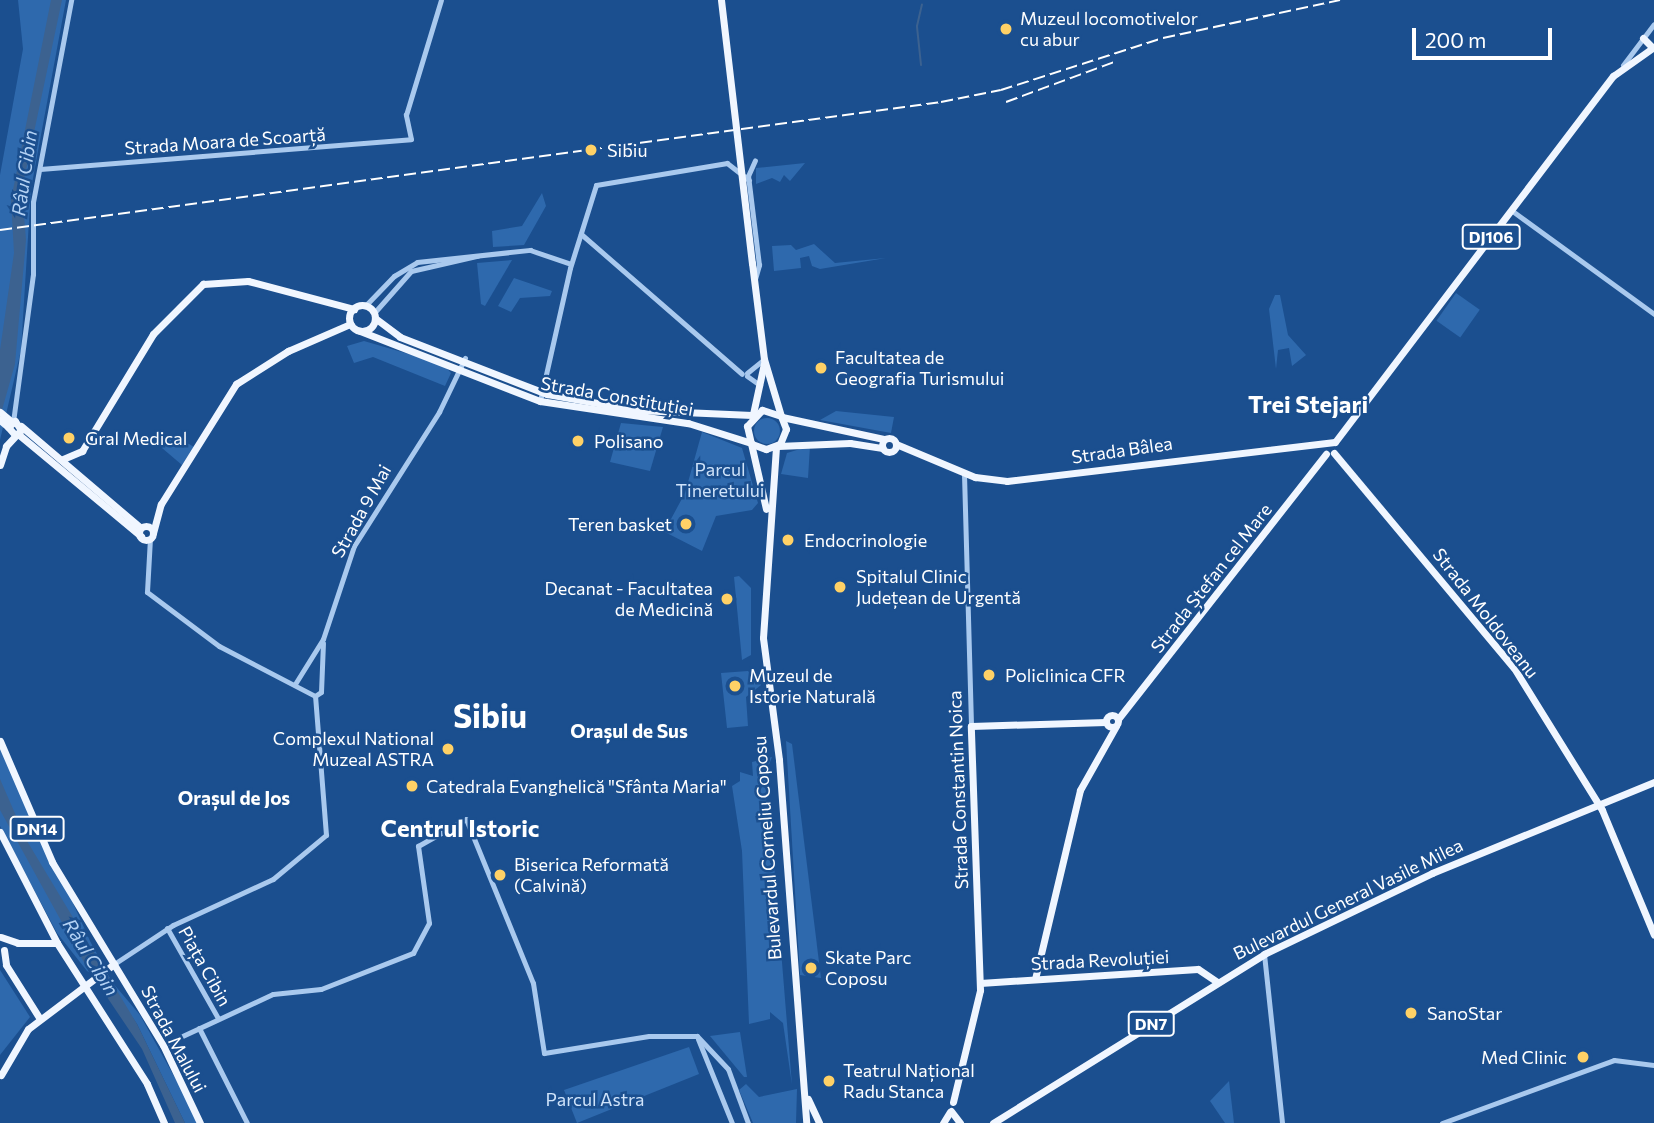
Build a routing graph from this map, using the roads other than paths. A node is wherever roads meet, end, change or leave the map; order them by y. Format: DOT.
graph roads {
  1 [pos="71,0"];
  2 [pos="441,0"];
  3 [pos="721,0"];
  4 [pos="1654,24"];
  5 [pos="1643,38"];
  6 [pos="1653,47"];
  7 [pos="1622,65"];
  8 [pos="755,160"];
  9 [pos="40,169"];
  10 [pos="749,180"];
  11 [pos="1511,210"];
  12 [pos="582,234"];
  13 [pos="477,256"];
  14 [pos="571,264"];
  15 [pos="754,281"];
  16 [pos="365,306"];
  17 [pos="354,309"];
  18 [pos="1654,314"];
  19 [pos="375,316"];
  20 [pos="351,324"];
  21 [pos="360,331"];
  22 [pos="465,358"];
  23 [pos="764,359"];
  24 [pos="461,367"];
  25 [pos="744,374"];
  26 [pos="760,385"];
  27 [pos="541,392"];
  28 [pos="540,401"];
  29 [pos="599,408"];
  30 [pos="0,412"];
  31 [pos="753,415"];
  32 [pos="782,417"];
  33 [pos="8,422"];
  34 [pos="18,431"];
  35 [pos="884,439"];
  36 [pos="1335,442"];
  37 [pos="752,443"];
  38 [pos="1322,443"];
  39 [pos="777,446"];
  40 [pos="895,447"];
  41 [pos="883,448"];
  42 [pos="1330,454"];
  43 [pos="63,460"];
  44 [pos="0,464"];
  45 [pos="964,474"];
  46 [pos="768,514"];
  47 [pos="141,532"];
  48 [pos="151,536"];
  49 [pos="323,639"];
  50 [pos="295,684"];
  51 [pos="315,696"];
  52 [pos="1117,722"];
  53 [pos="971,726"];
  54 [pos="0,741"];
  55 [pos="1654,782"];
  56 [pos="1597,805"];
  57 [pos="0,832"];
  58 [pos="167,928"];
  59 [pos="1654,935"];
  60 [pos="1,936"];
  61 [pos="18,943"];
  62 [pos="57,943"];
  63 [pos="3,949"];
  64 [pos="1264,954"];
  65 [pos="112,965"];
  66 [pos="980,979"];
  67 [pos="1035,979"];
  68 [pos="1217,982"];
  69 [pos="86,984"];
  70 [pos="218,1018"];
  71 [pos="40,1019"];
  72 [pos="199,1028"];
  73 [pos="697,1036"];
  74 [pos="163,1045"];
  75 [pos="713,1049"];
  76 [pos="8,1055"];
  77 [pos="705,1056"];
  78 [pos="0,1063"];
  79 [pos="1654,1065"];
  80 [pos="0,1074"];
  81 [pos="807,1095"];
  82 [pos="953,1102"];
  83 [pos="948,1118"];
  84 [pos="996,1122"];
  85 [pos="164,1123"];
  86 [pos="200,1123"];
  87 [pos="247,1123"];
  88 [pos="732,1123"];
  89 [pos="748,1123"];
  90 [pos="804,1123"];
  91 [pos="819,1123"];
  92 [pos="963,1123"];
  93 [pos="984,1123"];
  94 [pos="1282,1123"];
  95 [pos="1442,1123"];
  1 -- 9 [label="street"];
  2 -- 9 [label="street, Strada Moara de Scoarță"];
  3 -- 15 [label="main road, Bulevardul Corneliu Coposu, bridge"];
  4 -- 5 [label="street"];
  5 -- 6 [label="main road"];
  5 -- 7 [label="street"];
  6 -- 7 [label="main road, DJ106"];
  7 -- 11 [label="main road, DJ106"];
  8 -- 10 [label="street"];
  9 -- 33 [label="street"];
  10 -- 12 [label="street"];
  10 -- 15 [label="street, Bulevardul Corneliu Coposu"];
  11 -- 18 [label="street"];
  11 -- 36 [label="main road, DJ106"];
  12 -- 14 [label="street"];
  12 -- 25 [label="street"];
  13 -- 14 [label="street"];
  13 -- 16 [label="street"];
  13 -- 19 [label="street"];
  14 -- 27 [label="street"];
  15 -- 23 [label="main road, Bulevardul Corneliu Coposu"];
  16 -- 17 [label="main road"];
  16 -- 19 [label="main road"];
  17 -- 20 [label="main road"];
  17 -- 43 [label="main road"];
  19 -- 21 [label="main road"];
  19 -- 22 [label="main road, Strada Constituției"];
  20 -- 21 [label="main road"];
  20 -- 48 [label="main road"];
  21 -- 24 [label="main road, Strada Constituției"];
  22 -- 24 [label="street, Strada 9 Mai"];
  22 -- 27 [label="main road, Strada Constituției"];
  23 -- 25 [label="street"];
  23 -- 26 [label="main road, Bulevardul Corneliu Coposu"];
  23 -- 32 [label="main road, Bulevardul Corneliu Coposu"];
  24 -- 28 [label="main road, Strada Constituției"];
  24 -- 49 [label="street, Strada 9 Mai"];
  25 -- 26 [label="street"];
  26 -- 31 [label="main road, Bulevardul Corneliu Coposu"];
  27 -- 28 [label="street"];
  27 -- 29 [label="main road, Strada Constituției"];
  28 -- 29 [label="main road, Strada Constituției"];
  29 -- 31 [label="main road, Strada Constituției"];
  29 -- 37 [label="main road, Strada Constituției"];
  30 -- 33 [label="main road"];
  31 -- 32 [label="main road"];
  31 -- 37 [label="main road, Bulevardul Corneliu Coposu"];
  32 -- 35 [label="main road, Strada Bâlea"];
  32 -- 39 [label="main road, Bulevardul Corneliu Coposu"];
  33 -- 34 [label="main road"];
  33 -- 34 [label="main road"];
  34 -- 43 [label="main road"];
  34 -- 44 [label="main road"];
  34 -- 47 [label="main road"];
  35 -- 40 [label="main road, Strada Bâlea"];
  35 -- 41 [label="main road"];
  36 -- 38 [label="main road, Strada Bâlea"];
  36 -- 42 [label="main road"];
  37 -- 39 [label="main road"];
  37 -- 46 [label="main road, Bulevardul Corneliu Coposu"];
  38 -- 42 [label="main road, Strada Moldoveanu"];
  38 -- 45 [label="main road, Strada Bâlea"];
  39 -- 41 [label="main road"];
  39 -- 46 [label="main road, Bulevardul Corneliu Coposu"];
  40 -- 41 [label="main road"];
  40 -- 45 [label="main road, Strada Bâlea"];
  42 -- 52 [label="main road, Strada Ștefan cel Mare"];
  42 -- 56 [label="main road, Strada Moldoveanu"];
  43 -- 47 [label="main road"];
  45 -- 53 [label="street, Strada Constantin Noica"];
  46 -- 81 [label="main road, Bulevardul Corneliu Coposu"];
  47 -- 48 [label="main road"];
  47 -- 48 [label="main road"];
  48 -- 50 [label="street"];
  49 -- 50 [label="street, Strada 9 Mai"];
  49 -- 51 [label="street"];
  50 -- 51 [label="street"];
  51 -- 58 [label="street"];
  52 -- 53 [label="main road"];
  52 -- 67 [label="main road, Strada Ștefan cel Mare"];
  53 -- 66 [label="main road, Strada Constantin Noica"];
  54 -- 65 [label="main road, DN14"];
  55 -- 56 [label="main road, Bulevardul General Vasile Milea / DN7"];
  56 -- 59 [label="main road, Strada Moldoveanu"];
  56 -- 64 [label="main road, Bulevardul General Vasile Milea / DN7"];
  57 -- 62 [label="main road, DN14"];
  58 -- 65 [label="street, Piața Cibin"];
  58 -- 70 [label="street, Piața Cibin"];
  60 -- 61 [label="main road"];
  60 -- 63 [label="main road"];
  61 -- 62 [label="main road"];
  61 -- 63 [label="main road"];
  62 -- 69 [label="main road, DN14"];
  63 -- 71 [label="main road"];
  64 -- 68 [label="main road, Bulevardul General Vasile Milea / DN7"];
  64 -- 94 [label="street"];
  65 -- 69 [label="main road, Piața Cibin"];
  65 -- 74 [label="main road, Strada Malului / DN14"];
  66 -- 67 [label="main road, Strada Revoluției"];
  66 -- 82 [label="main road, Strada Constantin Noica"];
  67 -- 68 [label="main road, Strada Revoluției"];
  68 -- 84 [label="main road, Bulevardul General Vasile Milea / DN7"];
  69 -- 71 [label="main road, Piața Cibin"];
  69 -- 85 [label="main road, DN14"];
  70 -- 72 [label="street, Piața Cibin"];
  70 -- 73 [label="street"];
  71 -- 76 [label="main road, Piața Cibin"];
  72 -- 74 [label="street, Piața Cibin"];
  72 -- 87 [label="street"];
  73 -- 75 [label="street"];
  73 -- 77 [label="street"];
  74 -- 86 [label="main road, Strada Malului / DN14"];
  75 -- 77 [label="street"];
  75 -- 89 [label="street"];
  76 -- 78 [label="main road, Piața Cibin"];
  76 -- 80 [label="main road"];
  77 -- 88 [label="street"];
  79 -- 95 [label="street"];
  81 -- 90 [label="main road, Bulevardul Corneliu Coposu"];
  81 -- 91 [label="main road, Bulevardul Corneliu Coposu"];
  83 -- 92 [label="main road"];
  84 -- 93 [label="main road, Bulevardul General Vasile Milea / DN7"];
}
